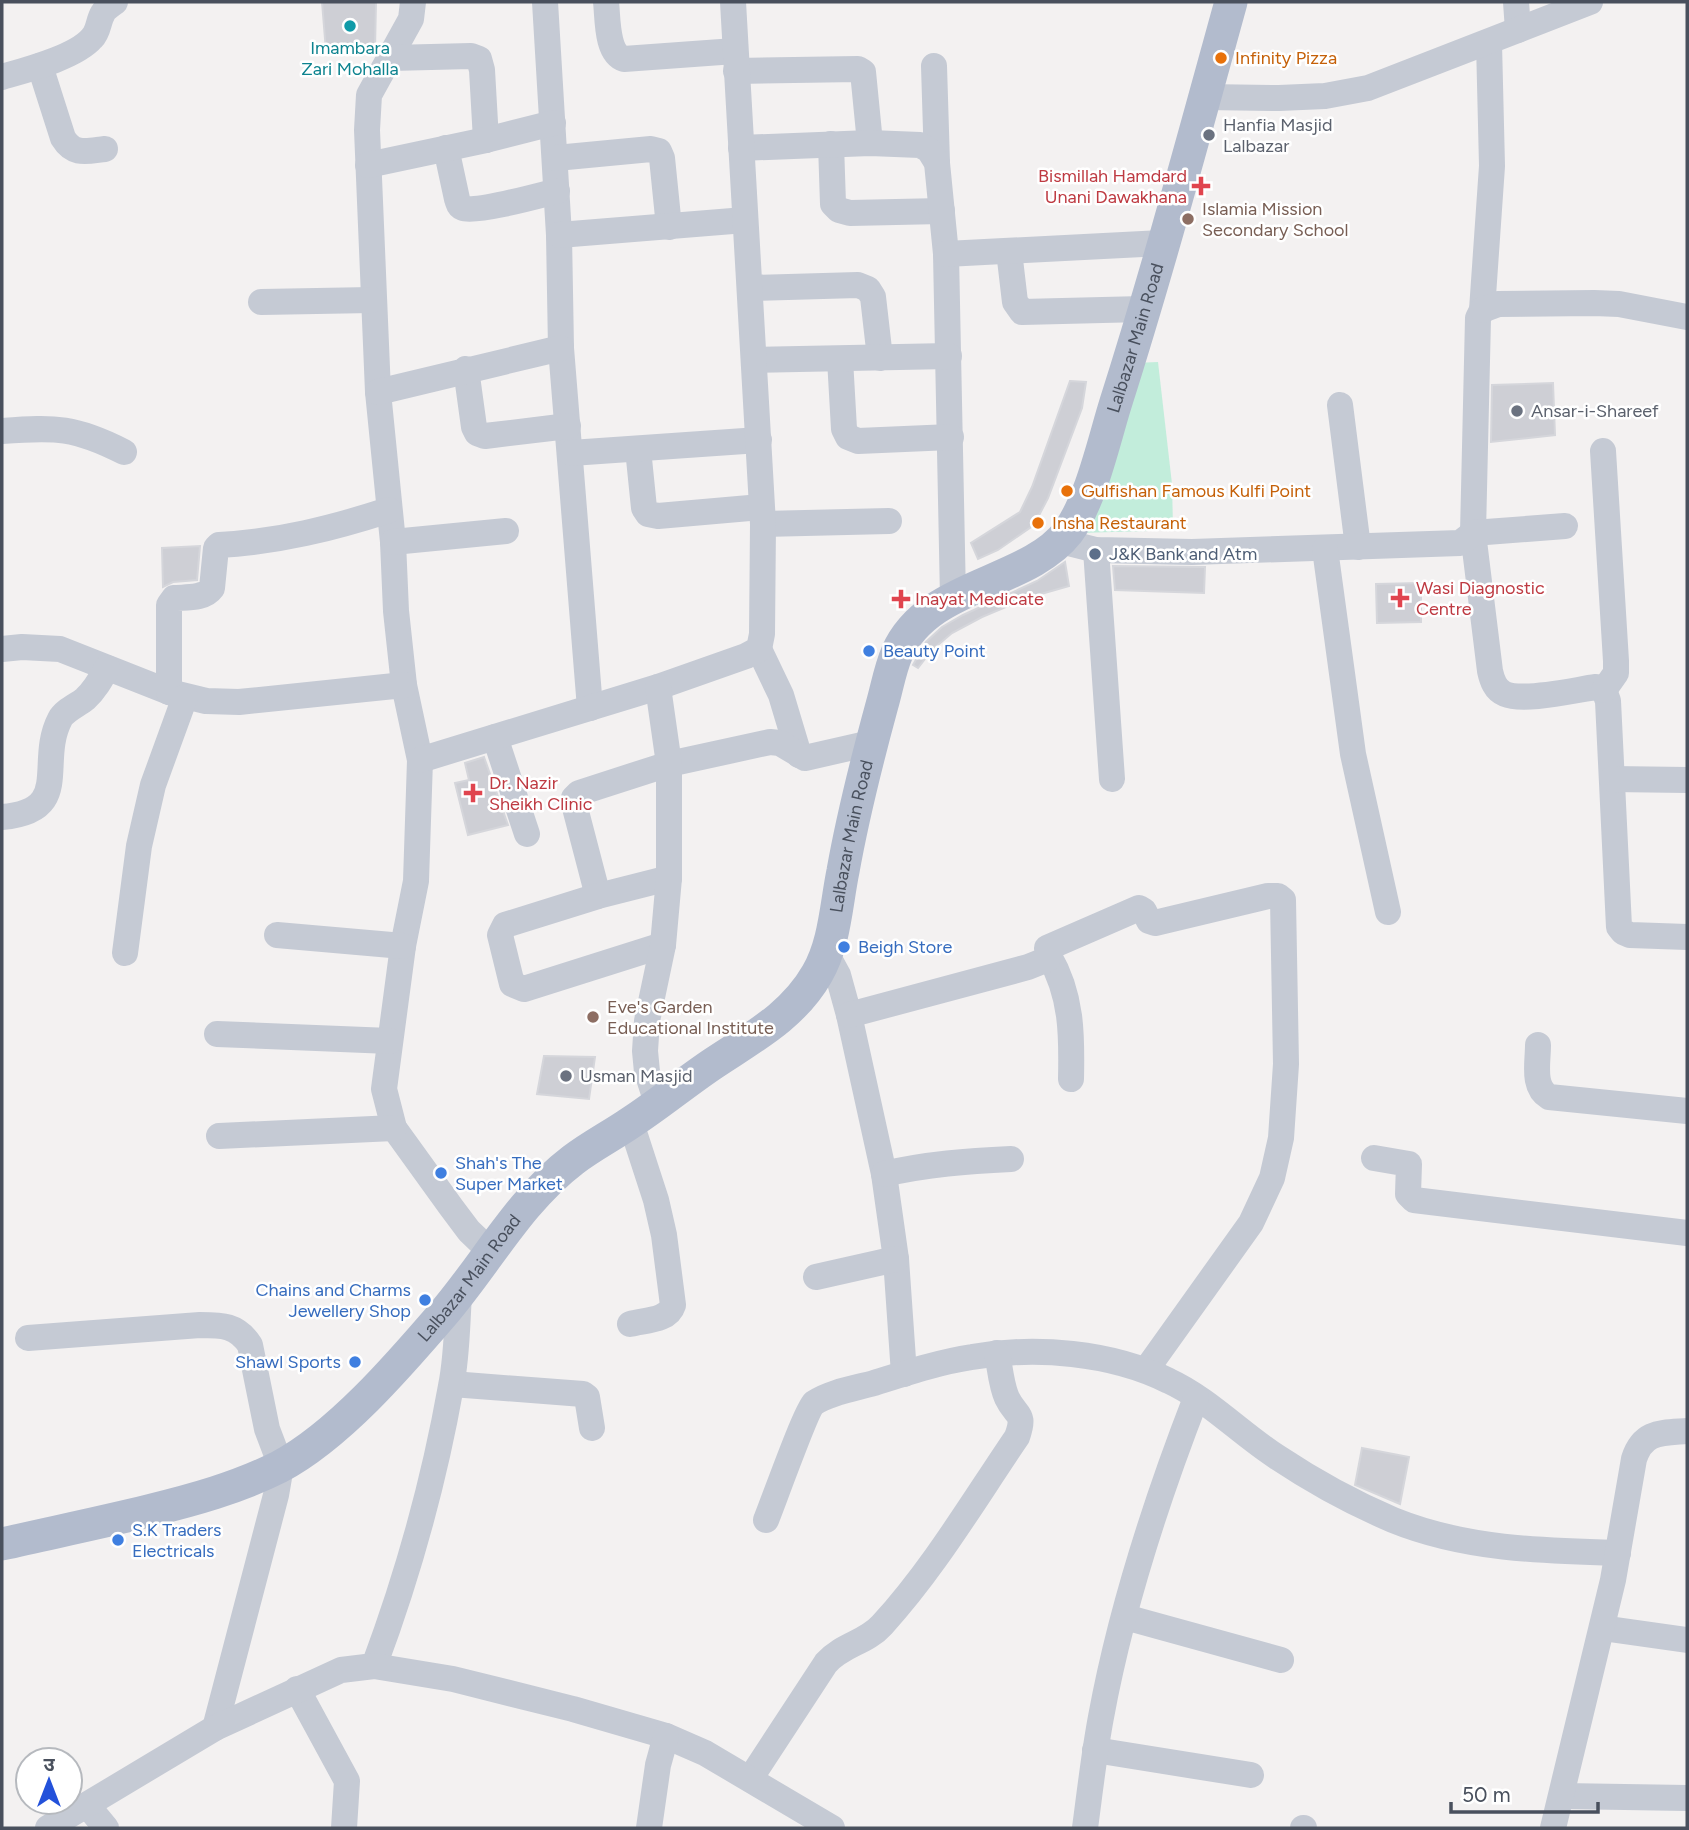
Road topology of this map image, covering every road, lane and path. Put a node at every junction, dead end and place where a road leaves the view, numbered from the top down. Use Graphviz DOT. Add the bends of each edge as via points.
graph roads {
  1 [pos="115,2"];
  2 [pos="413,2"];
  3 [pos="545,2"];
  4 [pos="606,2"];
  5 [pos="733,2"];
  6 [pos="1231,2"];
  7 [pos="1516,2"];
  8 [pos="1590,2"];
  9 [pos="1518,30"];
  10 [pos="1489,43"];
  11 [pos="391,58"];
  12 [pos="736,61"];
  13 [pos="40,66"];
  14 [pos="934,66"];
  15 [pos="2,77"];
  16 [pos="1205,97"];
  17 [pos="553,123"];
  18 [pos="486,140"];
  19 [pos="870,143"];
  20 [pos="831,144"];
  21 [pos="446,148"];
  22 [pos="741,148"];
  23 [pos="105,149"];
  24 [pos="556,158"];
  25 [pos="937,163"];
  26 [pos="368,164"];
  27 [pos="557,191"];
  28 [pos="942,211"];
  29 [pos="745,220"];
  30 [pos="668,227"];
  31 [pos="559,235"];
  32 [pos="1162,243"];
  33 [pos="1009,251"];
  34 [pos="946,254"];
  35 [pos="750,288"];
  36 [pos="372,300"];
  37 [pos="261,302"];
  38 [pos="1143,309"];
  39 [pos="1482,310"];
  40 [pos="1687,317"];
  41 [pos="561,348"];
  42 [pos="949,356"];
  43 [pos="880,358"];
  44 [pos="840,359"];
  45 [pos="755,360"];
  46 [pos="466,369"];
  47 [pos="378,391"];
  48 [pos="1340,405"];
  49 [pos="568,426"];
  50 [pos="2,431"];
  51 [pos="951,437"];
  52 [pos="759,440"];
  53 [pos="638,449"];
  54 [pos="1603,451"];
  55 [pos="124,452"];
  56 [pos="571,453"];
  57 [pos="389,510"];
  58 [pos="762,515"];
  59 [pos="889,521"];
  60 [pos="1565,526"];
  61 [pos="506,531"];
  62 [pos="1473,533"];
  63 [pos="1060,541"];
  64 [pos="393,542"];
  65 [pos="1358,547"];
  66 [pos="1325,549"];
  67 [pos="1096,550"];
  68 [pos="953,598"];
  69 [pos="2,649"];
  70 [pos="759,649"];
  71 [pos="107,668"];
  72 [pos="404,685"];
  73 [pos="659,688"];
  74 [pos="1604,690"];
  75 [pos="177,695"];
  76 [pos="590,708"];
  77 [pos="495,737"];
  78 [pos="872,743"];
  79 [pos="799,755"];
  80 [pos="420,760"];
  81 [pos="669,764"];
  82 [pos="1112,779"];
  83 [pos="1612,779"];
  84 [pos="1687,780"];
  85 [pos="2,817"];
  86 [pos="527,834"];
  87 [pos="669,878"];
  88 [pos="598,896"];
  89 [pos="1388,912"];
  90 [pos="277,935"];
  91 [pos="1687,937"];
  92 [pos="663,945"];
  93 [pos="403,946"];
  94 [pos="125,953"];
  95 [pos="827,955"];
  96 [pos="1049,956"];
  97 [pos="849,1015"];
  98 [pos="217,1034"];
  99 [pos="390,1041"];
  100 [pos="1538,1045"];
  101 [pos="1071,1079"];
  102 [pos="657,1103"];
  103 [pos="1687,1111"];
  104 [pos="631,1123"];
  105 [pos="394,1128"];
  106 [pos="219,1136"];
  107 [pos="1374,1158"];
  108 [pos="1011,1159"];
  109 [pos="884,1174"];
  110 [pos="1687,1233"];
  111 [pos="491,1252"];
  112 [pos="896,1259"];
  113 [pos="816,1277"];
  114 [pos="459,1295"];
  115 [pos="630,1324"];
  116 [pos="28,1338"];
  117 [pos="997,1353"];
  118 [pos="1146,1370"];
  119 [pos="904,1374"];
  120 [pos="452,1384"];
  121 [pos="1196,1398"];
  122 [pos="592,1428"];
  123 [pos="1687,1431"];
  124 [pos="282,1465"];
  125 [pos="766,1520"];
  126 [pos="2,1544"];
  127 [pos="1618,1553"];
  128 [pos="1125,1617"];
  129 [pos="1602,1628"];
  130 [pos="1687,1640"];
  131 [pos="1280,1660"];
  132 [pos="374,1666"];
  133 [pos="297,1689"];
  134 [pos="215,1728"];
  135 [pos="666,1736"];
  136 [pos="1095,1750"];
  137 [pos="1251,1775"];
  138 [pos="750,1779"];
  139 [pos="1562,1796"];
  140 [pos="1687,1798"];
  141 [pos="87,1805"];
  142 [pos="48,1828"];
  143 [pos="106,1828"];
  144 [pos="344,1828"];
  145 [pos="649,1828"];
  146 [pos="832,1828"];
  147 [pos="1085,1828"];
  148 [pos="1553,1828"];
  1 -- 13 [label="street" via="103,12 92,38"];
  2 -- 11 [label="street" via="411,19"];
  3 -- 17 [label="street"];
  4 -- 12 [label="street" via="618,57"];
  5 -- 12 [label="street"];
  6 -- 16 [label="main road, Lalbazar Main Road"];
  7 -- 9 [label="street"];
  8 -- 9 [label="street"];
  9 -- 10 [label="street"];
  10 -- 16 [label="street" via="1368,88 1279,99"];
  10 -- 39 [label="street" via="1492,166"];
  11 -- 18 [label="street" via="479,59"];
  11 -- 26 [label="street" via="369,95"];
  12 -- 19 [label="street" via="863,72"];
  12 -- 22 [label="street"];
  13 -- 15 [label="street"];
  13 -- 23 [label="street" via="69,147 78,152"];
  14 -- 25 [label="street"];
  16 -- 32 [label="main road, Lalbazar Main Road"];
  17 -- 18 [label="street"];
  17 -- 24 [label="street"];
  18 -- 21 [label="street"];
  19 -- 20 [label="street"];
  19 -- 25 [label="street" via="920,145"];
  20 -- 22 [label="street"];
  20 -- 28 [label="street" via="833,204 839,210"];
  21 -- 26 [label="street"];
  21 -- 27 [label="street" via="457,199 465,209"];
  22 -- 29 [label="street"];
  24 -- 27 [label="street"];
  24 -- 30 [label="street" via="659,152"];
  25 -- 28 [label="street"];
  26 -- 36 [label="street"];
  27 -- 31 [label="street"];
  28 -- 34 [label="street"];
  29 -- 30 [label="street"];
  29 -- 35 [label="street"];
  30 -- 31 [label="street"];
  31 -- 41 [label="street"];
  32 -- 33 [label="street"];
  32 -- 38 [label="main road, Lalbazar Main Road"];
  33 -- 34 [label="street"];
  33 -- 38 [label="street" via="1014,302 1022,312"];
  34 -- 42 [label="street"];
  35 -- 43 [label="street" via="858,285 868,289 873,297"];
  35 -- 45 [label="street"];
  36 -- 37 [label="street"];
  36 -- 47 [label="street"];
  38 -- 63 [label="main road, Lalbazar Main Road" via="1084,502"];
  39 -- 40 [label="street" via="1498,304 1594,303"];
  39 -- 62 [label="street" via="1478,318"];
  41 -- 46 [label="street"];
  41 -- 49 [label="street"];
  42 -- 43 [label="street"];
  42 -- 51 [label="street"];
  43 -- 44 [label="street"];
  44 -- 45 [label="street"];
  44 -- 51 [label="street" via="848,437 858,441"];
  45 -- 52 [label="street"];
  46 -- 47 [label="street"];
  46 -- 49 [label="street" via="477,433 485,436"];
  47 -- 57 [label="street"];
  48 -- 65 [label="street"];
  49 -- 56 [label="street"];
  50 -- 55 [label="street" via="69,430"];
  51 -- 68 [label="street"];
  52 -- 53 [label="street"];
  52 -- 58 [label="street"];
  53 -- 56 [label="street"];
  53 -- 58 [label="street" via="648,514"];
  54 -- 74 [label="street" via="1616,661 1612,681"];
  56 -- 76 [label="street"];
  57 -- 64 [label="street"];
  57 -- 75 [label="street" via="299,536 219,545 209,593 174,598 169,605"];
  58 -- 59 [label="street"];
  58 -- 70 [label="street"];
  60 -- 62 [label="street"];
  61 -- 64 [label="street"];
  62 -- 65 [label="street" via="1460,543"];
  62 -- 74 [label="street" via="1490,671 1497,688 1514,695"];
  63 -- 67 [label="street"];
  63 -- 68 [label="main road, Lalbazar Main Road" via="1045,553"];
  64 -- 72 [label="street"];
  65 -- 66 [label="street"];
  66 -- 67 [label="street"];
  66 -- 89 [label="street" via="1353,754"];
  67 -- 82 [label="street"];
  68 -- 78 [label="main road, Lalbazar Main Road" via="917,625 897,653"];
  69 -- 71 [label="street" via="60,649"];
  70 -- 73 [label="street"];
  70 -- 79 [label="street" via="781,695"];
  71 -- 75 [label="street"];
  71 -- 85 [label="street" via="88,697 62,715 45,798 36,810"];
  72 -- 75 [label="street" via="239,702"];
  72 -- 80 [label="street"];
  73 -- 76 [label="street"];
  73 -- 81 [label="street"];
  74 -- 83 [label="street"];
  75 -- 94 [label="street" via="142,834"];
  76 -- 77 [label="street"];
  77 -- 80 [label="street"];
  77 -- 86 [label="street"];
  78 -- 79 [label="street" via="814,757"];
  78 -- 95 [label="main road, Lalbazar Main Road" via="852,820"];
  79 -- 81 [label="street" via="770,742"];
  80 -- 93 [label="street" via="416,881"];
  81 -- 87 [label="street"];
  81 -- 88 [label="street" via="574,798"];
  83 -- 84 [label="street"];
  83 -- 91 [label="street" via="1619,927 1630,935"];
  87 -- 88 [label="street"];
  87 -- 92 [label="street"];
  88 -- 92 [label="street" via="505,925 500,935 512,984 524,989"];
  90 -- 93 [label="street"];
  92 -- 102 [label="street" via="645,1051"];
  93 -- 99 [label="street"];
  95 -- 97 [label="street"];
  95 -- 102 [label="main road, Lalbazar Main Road" via="801,999 774,1024"];
  96 -- 97 [label="street" via="1028,967"];
  96 -- 101 [label="street" via="1069,1008"];
  96 -- 118 [label="street" via="1047,948 1139,908 1155,923 1268,896 1283,900 1286,1064 1272,1178 1251,1223"];
  97 -- 109 [label="street"];
  98 -- 99 [label="street"];
  99 -- 105 [label="street" via="384,1089"];
  100 -- 103 [label="street" via="1537,1083 1549,1097"];
  102 -- 104 [label="main road, Lalbazar Main Road"];
  104 -- 111 [label="main road, Lalbazar Main Road" via="550,1180"];
  104 -- 115 [label="street" via="656,1200 673,1305 666,1316"];
  105 -- 106 [label="street"];
  105 -- 111 [label="street" via="451,1208"];
  107 -- 110 [label="street" via="1409,1164 1408,1194 1414,1200"];
  108 -- 109 [label="street" via="954,1161"];
  109 -- 112 [label="street"];
  111 -- 114 [label="main road, Lalbazar Main Road"];
  112 -- 113 [label="street"];
  112 -- 119 [label="street"];
  114 -- 120 [label="street"];
  114 -- 124 [label="main road, Lalbazar Main Road" via="384,1380 323,1436"];
  116 -- 124 [label="street" via="200,1325 226,1326 243,1334 250,1345 267,1429"];
  117 -- 118 [label="street" via="1090,1357"];
  117 -- 119 [label="street"];
  117 -- 138 [label="street" via="1007,1398 1021,1417 1017,1437 885,1622 835,1652 826,1663"];
  118 -- 121 [label="street"];
  119 -- 125 [label="street" via="813,1404"];
  120 -- 122 [label="street" via="583,1394"];
  120 -- 132 [label="street" via="408,1570"];
  121 -- 127 [label="street" via="1277,1457 1352,1502 1396,1521 1470,1542 1543,1551"];
  121 -- 128 [label="street" via="1153,1512"];
  123 -- 127 [label="street" via="1658,1433 1646,1438 1637,1450"];
  124 -- 126 [label="main road, Lalbazar Main Road" via="192,1500"];
  124 -- 134 [label="street"];
  127 -- 129 [label="street"];
  128 -- 131 [label="street"];
  128 -- 136 [label="street"];
  129 -- 130 [label="street"];
  129 -- 139 [label="street"];
  132 -- 133 [label="street" via="341,1670"];
  132 -- 135 [label="street" via="466,1682"];
  133 -- 134 [label="street"];
  133 -- 144 [label="street" via="347,1781"];
  134 -- 141 [label="street"];
  135 -- 138 [label="street"];
  135 -- 145 [label="street"];
  136 -- 137 [label="street"];
  136 -- 147 [label="street"];
  138 -- 146 [label="street"];
  139 -- 140 [label="street"];
  139 -- 148 [label="street"];
  141 -- 142 [label="street"];
  141 -- 143 [label="street"];
}
